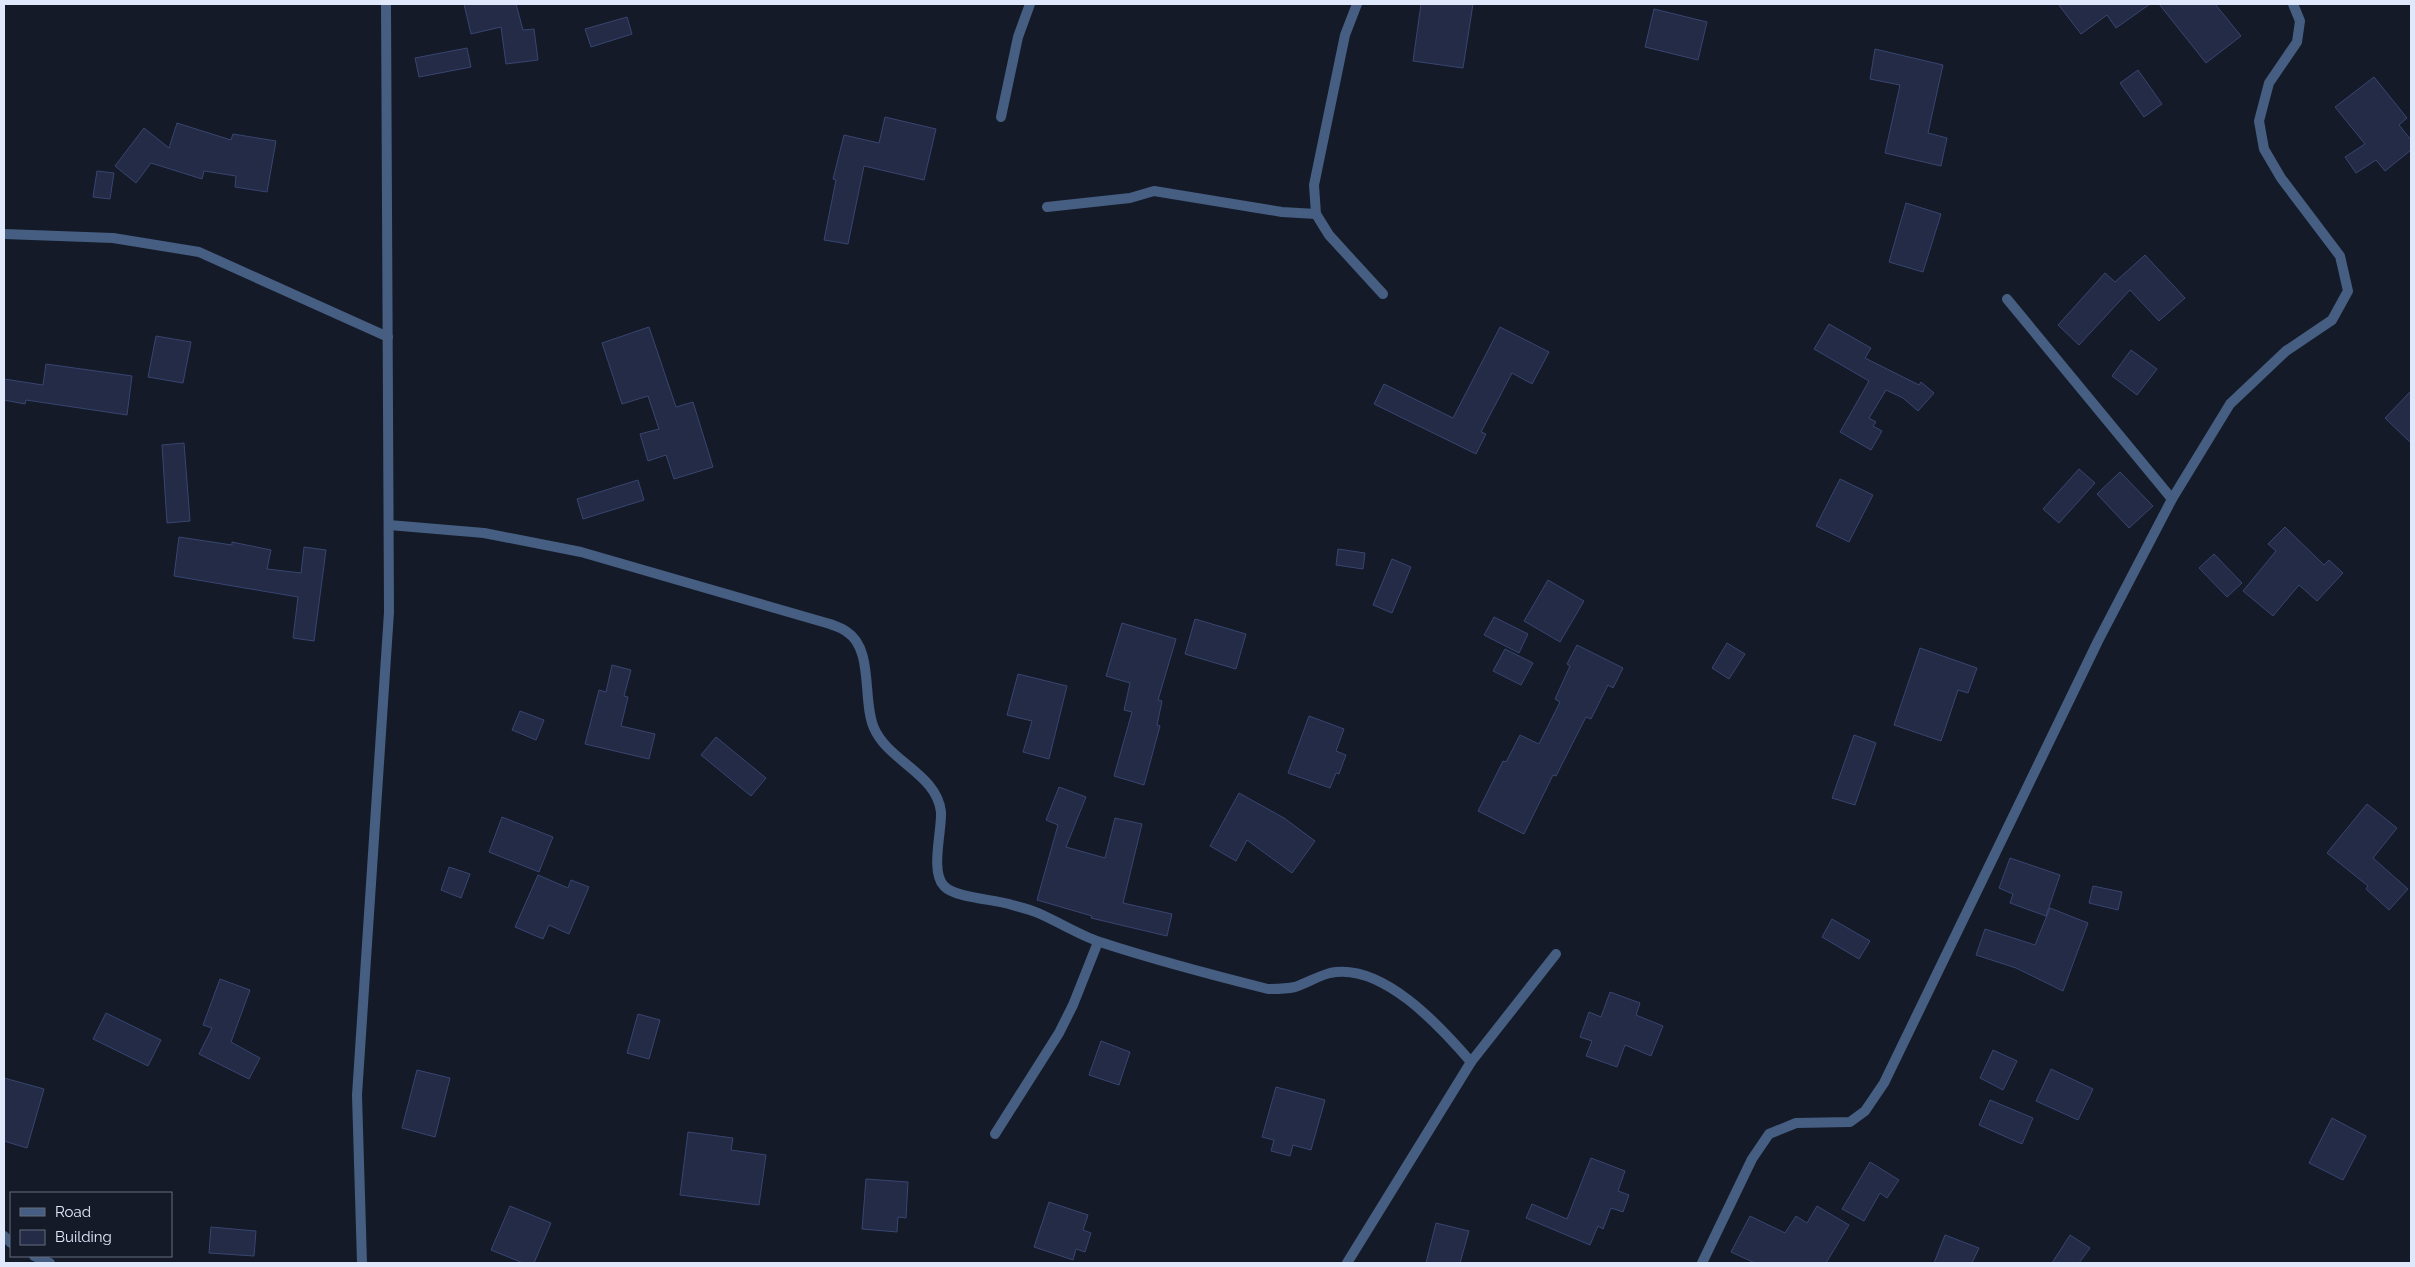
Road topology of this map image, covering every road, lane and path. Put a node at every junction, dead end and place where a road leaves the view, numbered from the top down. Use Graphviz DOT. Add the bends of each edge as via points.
graph roads {
  1 [pos="386,4"];
  2 [pos="1030,4"];
  3 [pos="1357,4"];
  4 [pos="2293,4"];
  5 [pos="1001,116"];
  6 [pos="1047,207"];
  7 [pos="1316,214"];
  8 [pos="4,234"];
  9 [pos="1383,294"];
  10 [pos="2007,299"];
  11 [pos="388,337"];
  12 [pos="2172,499"];
  13 [pos="389,525"];
  14 [pos="1098,942"];
  15 [pos="1556,954"];
  16 [pos="1471,1062"];
  17 [pos="995,1134"];
  18 [pos="36,1257"];
  19 [pos="50,1263"];
  20 [pos="362,1263"];
  21 [pos="1347,1263"];
  22 [pos="1702,1263"];
  1 -- 11 [label="street"];
  2 -- 5 [label="street" via="1018,37"];
  3 -- 7 [label="street" via="1345,34 1314,185"];
  4 -- 12 [label="street" via="2300,21 2297,42 2269,83 2259,121 2264,149 2281,178 2340,256 2348,291 2332,320 2286,351 2230,404"];
  6 -- 7 [label="street" via="1130,198 1154,191 1282,212"];
  7 -- 9 [label="street" via="1329,236"];
  8 -- 11 [label="street" via="113,238 199,252"];
  10 -- 12 [label="street"];
  11 -- 13 [label="street"];
  12 -- 22 [label="street" via="2098,641 1884,1083 1865,1111 1850,1122 1796,1123 1769,1134 1752,1159"];
  13 -- 14 [label="street" via="484,532 581,552 848,632 861,650 868,708 874,728 938,798 941,813 937,873 944,887 958,894 1036,912"];
  13 -- 20 [label="street" via="389,612 357,1095"];
  14 -- 16 [label="street" via="1268,989 1292,988 1331,973 1360,973 1390,987 1440,1026"];
  14 -- 17 [label="street" via="1059,1033"];
  15 -- 16 [label="street"];
  16 -- 21 [label="street"];
  18 -- 19 [label="street"];
}
